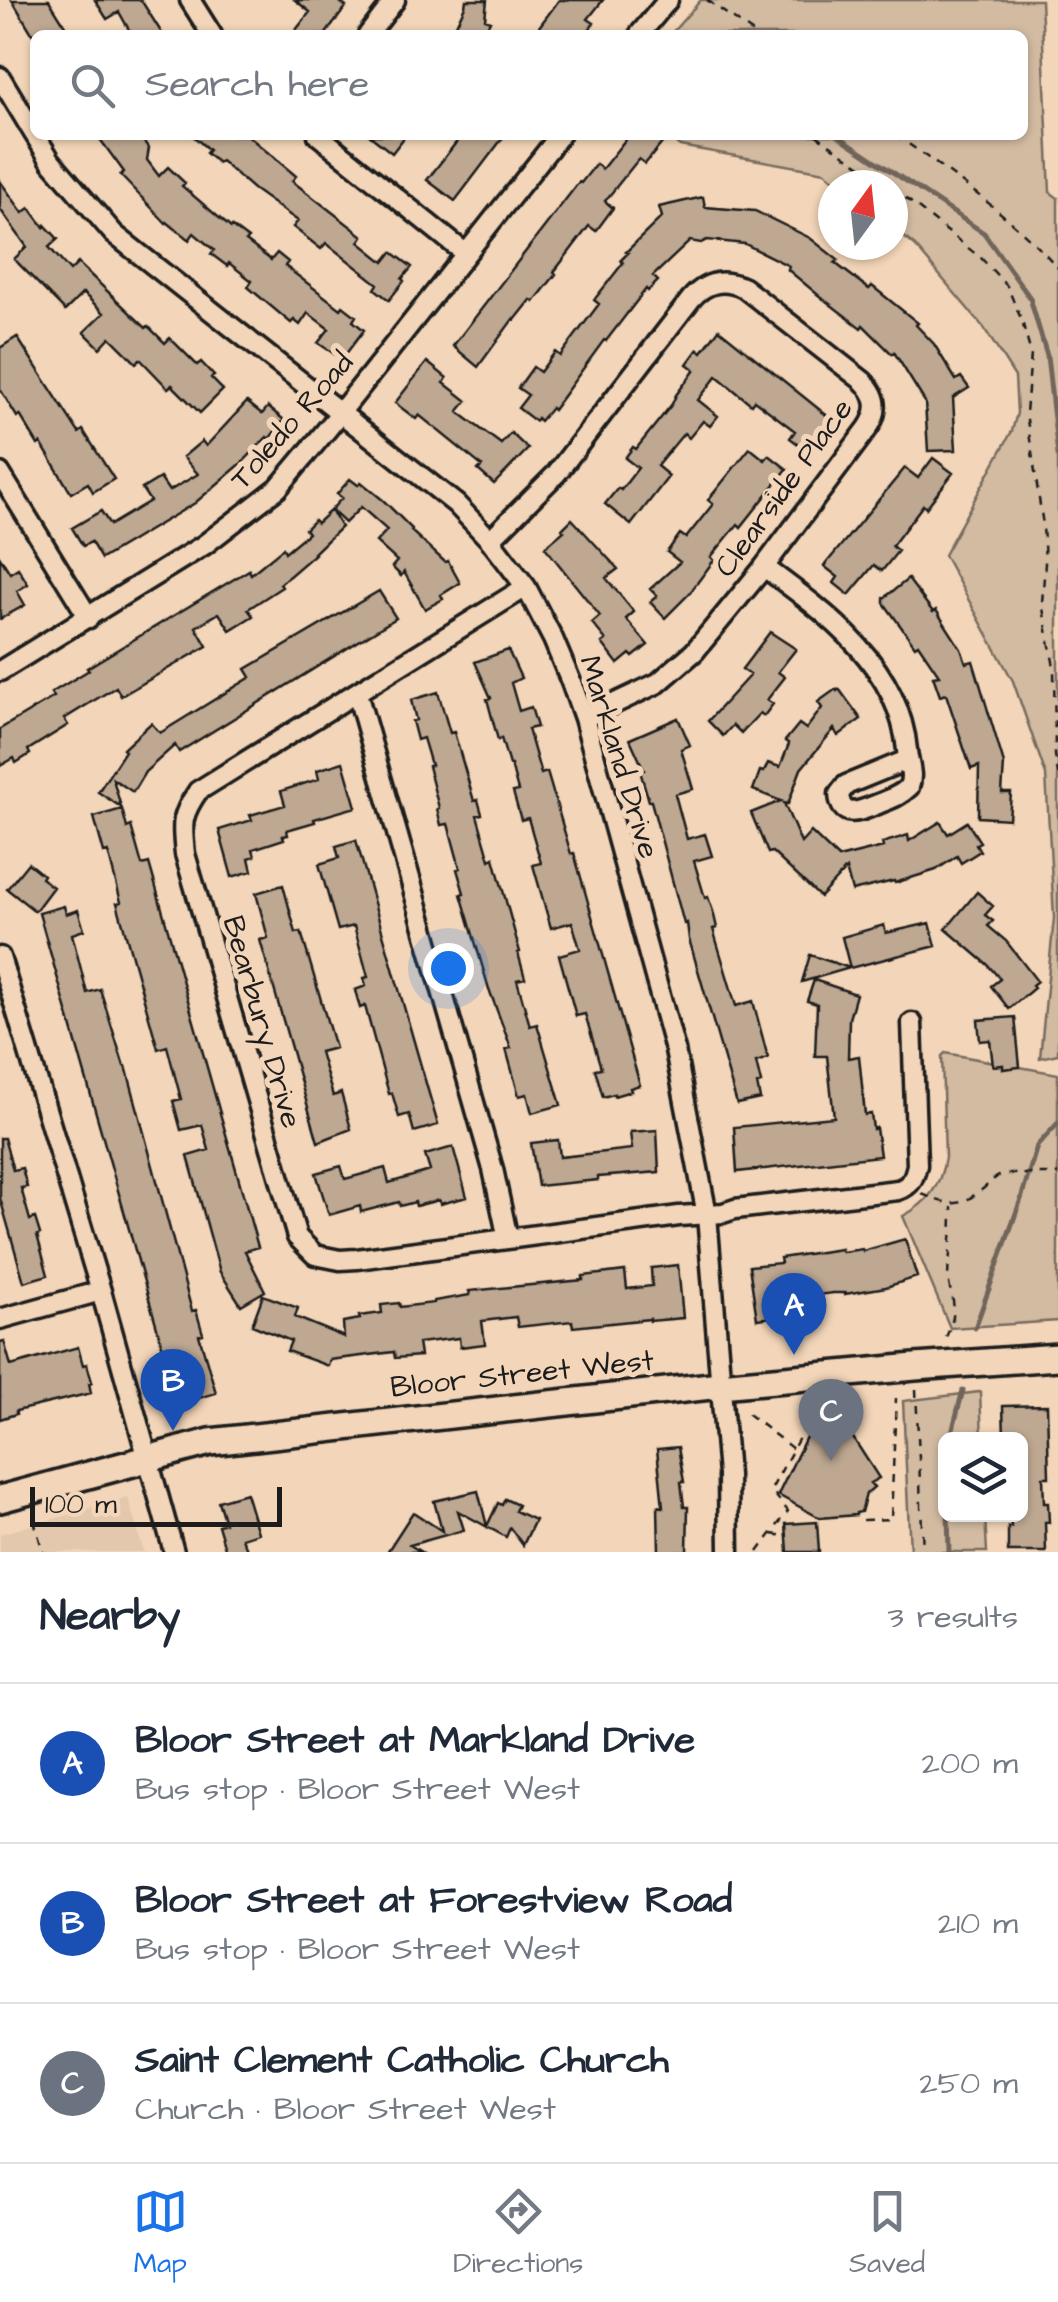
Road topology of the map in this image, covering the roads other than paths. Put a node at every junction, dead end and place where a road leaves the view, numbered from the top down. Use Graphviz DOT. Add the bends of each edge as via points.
graph roads {
  1 [pos="190,0"];
  2 [pos="395,0"];
  3 [pos="668,0"];
  4 [pos="209,30"];
  5 [pos="372,30"];
  6 [pos="644,30"];
  7 [pos="0,76"];
  8 [pos="30,127"];
  9 [pos="38,140"];
  10 [pos="324,140"];
  11 [pos="556,140"];
  12 [pos="466,253"];
  13 [pos="341,413"];
  14 [pos="0,474"];
  15 [pos="490,540"];
  16 [pos="764,567"];
  17 [pos="526,587"];
  18 [pos="89,618"];
  19 [pos="0,671"];
  20 [pos="357,694"];
  21 [pos="584,718"];
  22 [pos="908,760"];
  23 [pos="0,957"];
  24 [pos="912,1023"];
  25 [pos="707,1215"];
  26 [pos="508,1239"];
  27 [pos="101,1291"];
  28 [pos="0,1320"];
  29 [pos="1058,1357"];
  30 [pos="720,1385"];
  31 [pos="148,1458"];
  32 [pos="0,1499"];
  33 [pos="174,1552"];
  34 [pos="730,1552"];
  1 -- 4 [label="street"];
  2 -- 5 [label="street"];
  3 -- 6 [label="street"];
  7 -- 8 [label="street, Markland Drive"];
  9 -- 13 [label="street, Markland Drive" via="114,234"];
  10 -- 12 [label="street"];
  11 -- 12 [label="street, Toledo Road"];
  12 -- 13 [label="street, Toledo Road"];
  13 -- 15 [label="street, Markland Drive" via="456,504"];
  13 -- 18 [label="street, Toledo Road" via="278,488 246,515"];
  14 -- 18 [label="street"];
  15 -- 16 [label="street, Clearside Place" via="556,474 691,299 723,282 744,288 863,381 877,403 868,428"];
  15 -- 17 [label="street, Markland Drive"];
  16 -- 21 [label="street, Clearside Place" via="667,677"];
  16 -- 22 [label="street" via="875,665 897,708"];
  17 -- 20 [label="street, Bearbury Drive"];
  17 -- 21 [label="street, Markland Drive"];
  18 -- 19 [label="street, Toledo Road"];
  20 -- 26 [label="street"];
  20 -- 26 [label="street, Bearbury Drive" via="198,791 182,819 185,854 297,1237 316,1255 340,1260"];
  21 -- 25 [label="street, Markland Drive" via="675,1050"];
  23 -- 27 [label="street"];
  24 -- 25 [label="street, Bearbury Drive" via="917,1165 907,1187"];
  25 -- 26 [label="street, Bearbury Drive"];
  25 -- 30 [label="street, Markland Drive"];
  27 -- 28 [label="street"];
  27 -- 31 [label="street"];
  29 -- 30 [label="main road, Bloor Street West"];
  30 -- 31 [label="main road, Bloor Street West" via="286,1432"];
  30 -- 34 [label="street, Markland Drive"];
  31 -- 32 [label="main road, Bloor Street West"];
  31 -- 33 [label="street"];
}
